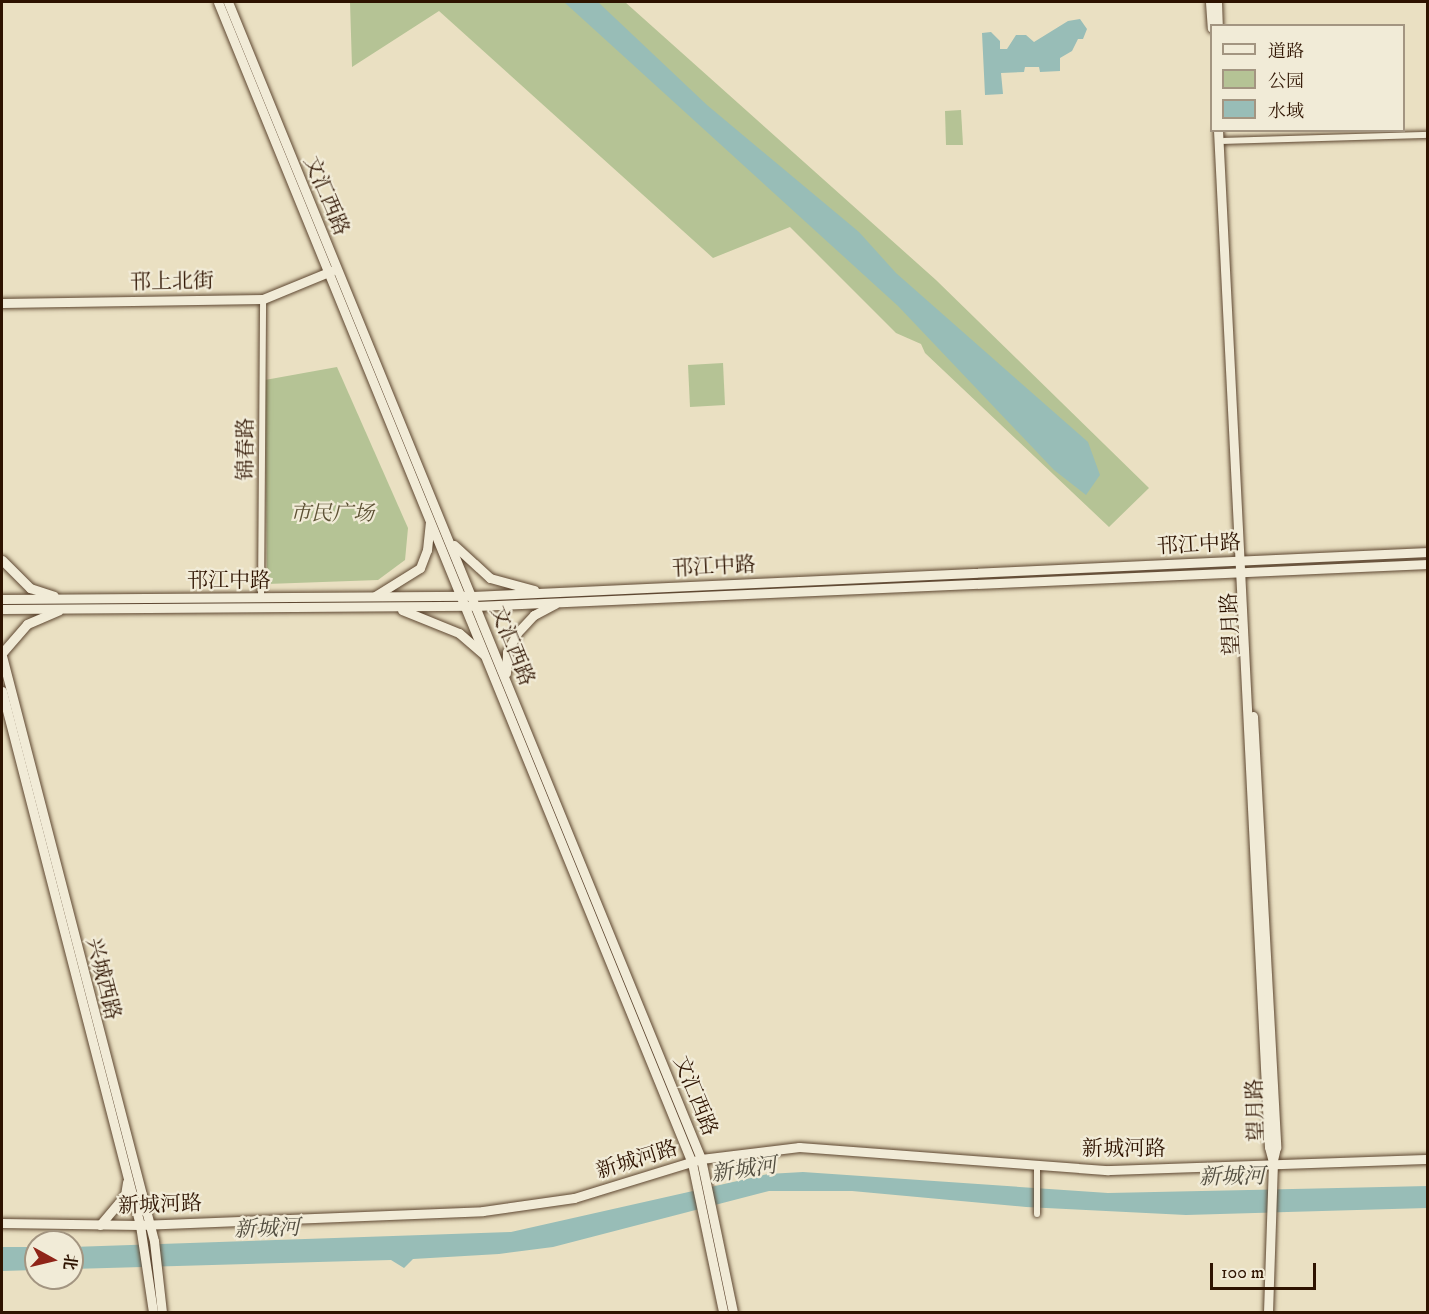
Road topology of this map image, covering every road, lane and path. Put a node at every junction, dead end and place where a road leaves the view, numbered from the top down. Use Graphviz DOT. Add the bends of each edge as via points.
graph roads {
  1 [pos="218,2"];
  2 [pos="228,2"];
  3 [pos="1210,2"];
  4 [pos="1217,2"];
  5 [pos="1212,24"];
  6 [pos="1218,24"];
  7 [pos="1218,132"];
  8 [pos="1224,132"];
  9 [pos="1428,135"];
  10 [pos="1224,141"];
  11 [pos="336,268"];
  12 [pos="326,273"];
  13 [pos="263,299"];
  14 [pos="2,303"];
  15 [pos="430,521"];
  16 [pos="448,539"];
  17 [pos="1428,552"];
  18 [pos="2,560"];
  19 [pos="1243,562"];
  20 [pos="1428,564"];
  21 [pos="1243,574"];
  22 [pos="554,593"];
  23 [pos="372,597"];
  24 [pos="2,599"];
  25 [pos="261,599"];
  26 [pos="469,601"];
  27 [pos="558,602"];
  28 [pos="62,604"];
  29 [pos="394,607"];
  30 [pos="2,609"];
  31 [pos="2,655"];
  32 [pos="487,658"];
  33 [pos="506,679"];
  34 [pos="2,691"];
  35 [pos="1428,1159"];
  36 [pos="696,1161"];
  37 [pos="1273,1162"];
  38 [pos="1037,1165"];
  39 [pos="127,1177"];
  40 [pos="707,1213"];
  41 [pos="1037,1214"];
  42 [pos="2,1222"];
  43 [pos="100,1225"];
  44 [pos="144,1225"];
  45 [pos="153,1312"];
  46 [pos="162,1312"];
  47 [pos="723,1312"];
  48 [pos="733,1312"];
  49 [pos="1268,1312"];
  1 -- 12 [label="main road, 文汇西路"];
  2 -- 11 [label="main road, 文汇西路"];
  3 -- 5 [label="main road"];
  4 -- 6 [label="main road"];
  7 -- 19 [label="main road, 望月路"];
  8 -- 10 [label="main road, 望月路"];
  9 -- 10 [label="street"];
  10 -- 19 [label="main road, 望月路"];
  11 -- 12 [label="main road, 邗上北街"];
  11 -- 16 [label="main road, 文汇西路"];
  12 -- 13 [label="main road, 邗上北街"];
  12 -- 15 [label="main road, 文汇西路"];
  13 -- 14 [label="main road, 邗上北街"];
  13 -- 25 [label="street, 锦春路"];
  15 -- 23 [label="main road" via="427,550 420,568"];
  15 -- 26 [label="main road, 文汇西路"];
  16 -- 22 [label="main road" via="490,578"];
  16 -- 26 [label="main road, 文汇西路"];
  17 -- 19 [label="main road, 邗江中路"];
  18 -- 28 [label="main road" via="30,588"];
  19 -- 21 [label="main road, 望月路"];
  19 -- 22 [label="main road, 邗江中路"];
  20 -- 21 [label="main road, 邗江中路"];
  21 -- 27 [label="main road, 邗江中路"];
  21 -- 37 [label="main road, 望月路" via="1276,1148"];
  22 -- 26 [label="main road, 邗江中路"];
  23 -- 25 [label="main road, 邗江中路"];
  23 -- 26 [label="main road, 邗江中路"];
  24 -- 28 [label="main road, 邗江中路"];
  25 -- 28 [label="main road, 邗江中路"];
  26 -- 27 [label="main road, 邗江中路"];
  26 -- 29 [label="main road, 邗江中路"];
  26 -- 32 [label="main road, 文汇西路"];
  26 -- 33 [label="main road, 文汇西路"];
  27 -- 33 [label="main road" via="534,615 517,633 507,652"];
  28 -- 29 [label="main road, 邗江中路"];
  28 -- 30 [label="main road, 邗江中路"];
  28 -- 31 [label="main road" via="27,624"];
  29 -- 32 [label="main road" via="459,633"];
  31 -- 44 [label="main road, 兴城西路"];
  32 -- 36 [label="main road, 文汇西路"];
  33 -- 36 [label="main road, 文汇西路"];
  34 -- 39 [label="main road, 兴城西路"];
  35 -- 37 [label="main road, 新城河路"];
  36 -- 38 [label="main road, 新城河路" via="799,1147"];
  36 -- 40 [label="main road, 文汇西路"];
  36 -- 44 [label="main road, 新城河路" via="574,1198 483,1211"];
  37 -- 38 [label="main road, 新城河路" via="1108,1170"];
  37 -- 49 [label="main road, 望月路"];
  38 -- 41 [label="street"];
  39 -- 43 [label="main road" via="125,1195"];
  39 -- 44 [label="main road, 兴城西路"];
  40 -- 47 [label="main road, 文汇西路"];
  40 -- 48 [label="main road, 文汇西路"];
  42 -- 43 [label="main road, 新城河路"];
  43 -- 44 [label="main road, 新城河路"];
  44 -- 45 [label="main road, 兴城西路"];
  44 -- 46 [label="main road, 兴城西路" via="154,1240"];
}
